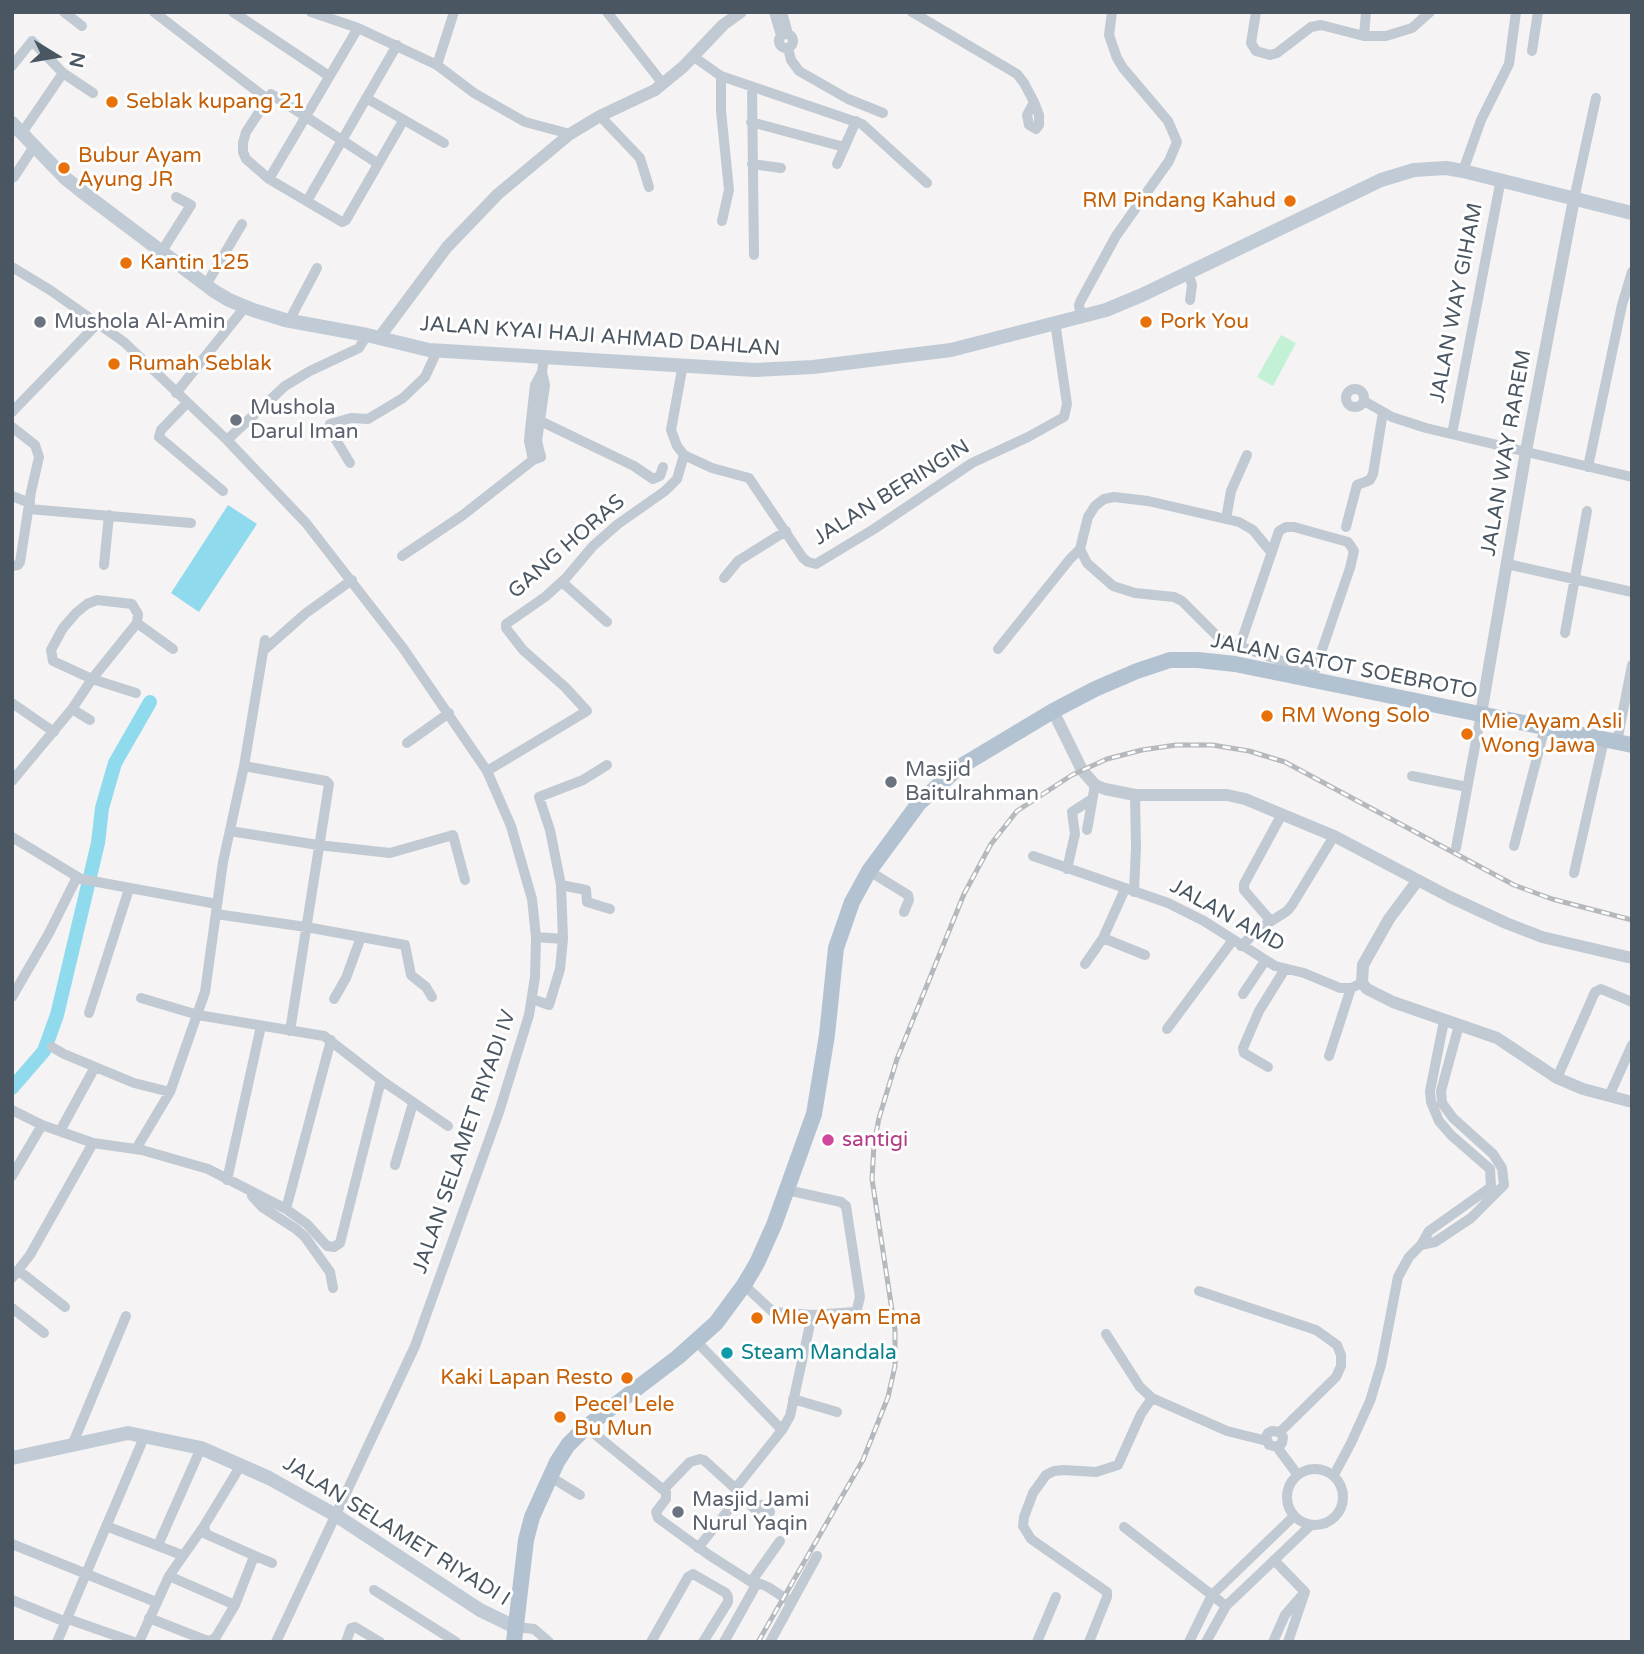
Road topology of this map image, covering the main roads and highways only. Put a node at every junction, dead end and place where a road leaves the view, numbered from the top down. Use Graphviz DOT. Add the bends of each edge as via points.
graph roads {
  1 [pos="17,128"];
  2 [pos="1632,213"];
  3 [pos="1618,742"];
  4 [pos="12,1458"];
  5 [pos="515,1635"];
  1 -- 2 [label="main road, JALAN KYAI HAJI AHMAD DAHLAN" via="75,185 206,285 245,307 418,349 755,370 951,350 1124,303 1398,173 1431,168 1463,171"];
  3 -- 5 [label="main road, JALAN GATOT SOEBROTO" via="1313,676 1170,660 1053,711 958,768 919,803 852,902 840,936 814,1114 774,1226 744,1285 716,1323 568,1444 532,1517"];
  4 -- 5 [label="main road, JALAN SELAMET RIYADI I" via="116,1434 145,1435 201,1448 337,1516"];
}
